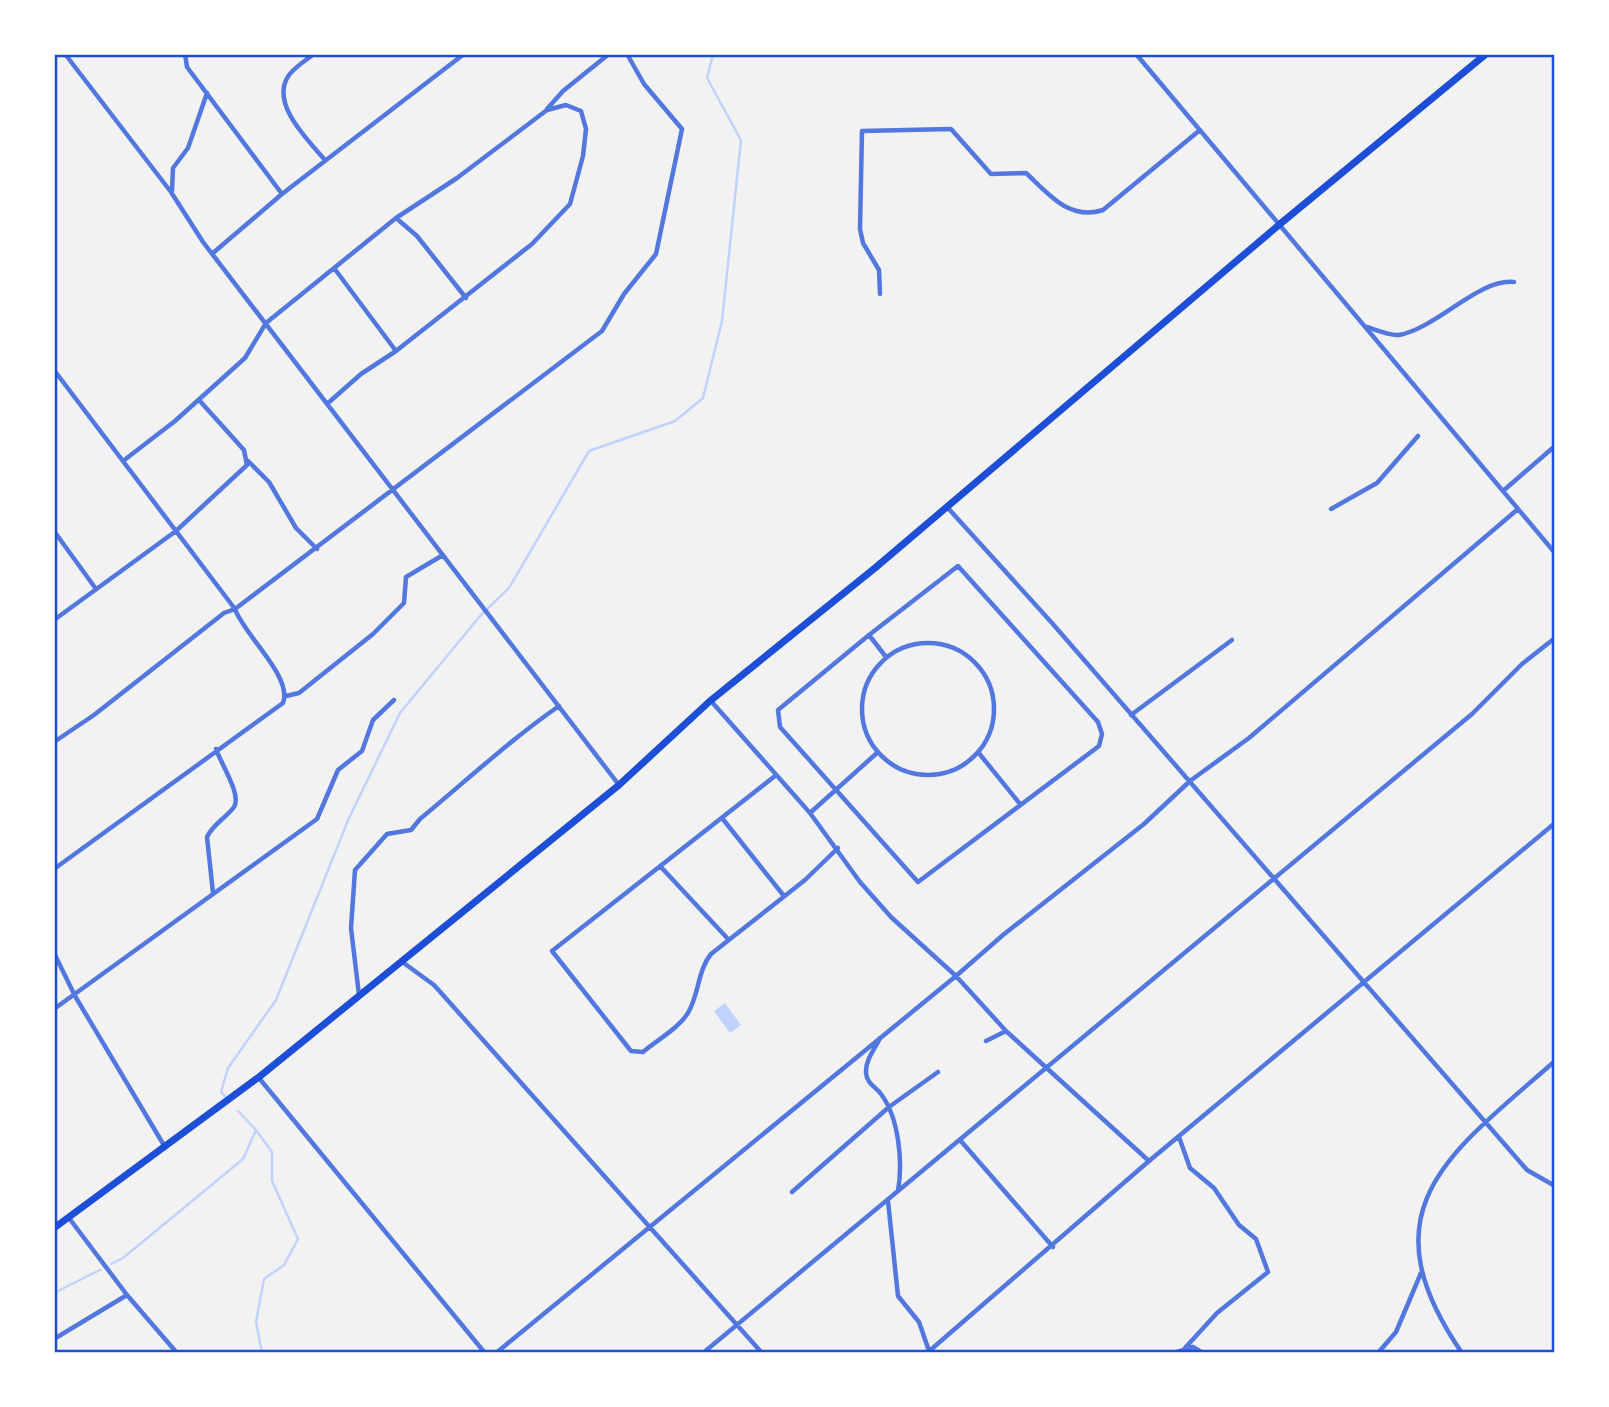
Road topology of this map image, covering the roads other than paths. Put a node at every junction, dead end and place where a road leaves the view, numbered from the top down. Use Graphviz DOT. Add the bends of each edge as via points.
graph roads {
  1 [pos="65,54"];
  2 [pos="186,54"];
  3 [pos="314,54"];
  4 [pos="464,54"];
  5 [pos="609,54"];
  6 [pos="627,54"];
  7 [pos="1136,54"];
  8 [pos="1486,54"];
  9 [pos="208,93"];
  10 [pos="547,110"];
  11 [pos="1200,130"];
  12 [pos="325,160"];
  13 [pos="172,192"];
  14 [pos="282,194"];
  15 [pos="396,218"];
  16 [pos="1280,224"];
  17 [pos="213,253"];
  18 [pos="334,268"];
  19 [pos="1514,282"];
  20 [pos="880,294"];
  21 [pos="466,298"];
  22 [pos="266,323"];
  23 [pos="1366,327"];
  24 [pos="396,351"];
  25 [pos="54,370"];
  26 [pos="199,400"];
  27 [pos="327,404"];
  28 [pos="1418,436"];
  29 [pos="1555,446"];
  30 [pos="123,461"];
  31 [pos="248,461"];
  32 [pos="393,491"];
  33 [pos="1503,491"];
  34 [pos="947,507"];
  35 [pos="1331,509"];
  36 [pos="1518,509"];
  37 [pos="54,531"];
  38 [pos="176,531"];
  39 [pos="317,549"];
  40 [pos="1555,553"];
  41 [pos="443,555"];
  42 [pos="96,589"];
  43 [pos="235,609"];
  44 [pos="54,620"];
  45 [pos="869,635"];
  46 [pos="1555,638"];
  47 [pos="1232,640"];
  48 [pos="886,657"];
  49 [pos="286,696"];
  50 [pos="394,700"];
  51 [pos="710,701"];
  52 [pos="559,706"];
  53 [pos="1131,715"];
  54 [pos="54,742"];
  55 [pos="216,749"];
  56 [pos="878,752"];
  57 [pos="978,752"];
  58 [pos="775,776"];
  59 [pos="1190,781"];
  60 [pos="620,785"];
  61 [pos="838,790"];
  62 [pos="1020,804"];
  63 [pos="810,813"];
  64 [pos="722,818"];
  65 [pos="1555,822"];
  66 [pos="838,848"];
  67 [pos="660,866"];
  68 [pos="54,869"];
  69 [pos="1274,880"];
  70 [pos="214,893"];
  71 [pos="784,896"];
  72 [pos="728,939"];
  73 [pos="54,953"];
  74 [pos="401,961"];
  75 [pos="956,976"];
  76 [pos="1362,982"];
  77 [pos="359,995"];
  78 [pos="75,996"];
  79 [pos="54,1009"];
  80 [pos="1006,1031"];
  81 [pos="881,1036"];
  82 [pos="986,1041"];
  83 [pos="1555,1061"];
  84 [pos="1049,1068"];
  85 [pos="938,1072"];
  86 [pos="259,1077"];
  87 [pos="889,1107"];
  88 [pos="1485,1122"];
  89 [pos="1179,1137"];
  90 [pos="960,1140"];
  91 [pos="166,1148"];
  92 [pos="1149,1161"];
  93 [pos="1555,1186"];
  94 [pos="792,1192"];
  95 [pos="898,1192"];
  96 [pos="888,1200"];
  97 [pos="69,1218"];
  98 [pos="54,1228"];
  99 [pos="648,1229"];
  100 [pos="1053,1247"];
  101 [pos="1422,1272"];
  102 [pos="127,1295"];
  103 [pos="736,1326"];
  104 [pos="54,1339"];
  105 [pos="1185,1348"];
  106 [pos="928,1352"];
  107 [pos="177,1353"];
  108 [pos="485,1353"];
  109 [pos="496,1353"];
  110 [pos="703,1353"];
  111 [pos="762,1353"];
  112 [pos="1174,1353"];
  113 [pos="1203,1353"];
  114 [pos="1378,1353"];
  115 [pos="1462,1353"];
  1 -- 13 [label="street"];
  2 -- 9 [label="street" via="187,67"];
  3 -- 12 [label="street" via="289,74 283,97 304,136"];
  4 -- 12 [label="street"];
  5 -- 10 [label="street"];
  6 -- 32 [label="street" via="644,84 682,130 656,254 602,331"];
  7 -- 11 [label="street"];
  8 -- 16 [label="highway"];
  9 -- 13 [label="street" via="188,148 173,168"];
  9 -- 14 [label="street"];
  10 -- 15 [label="street"];
  10 -- 21 [label="street" via="573,106 585,117 583,156 570,204 532,244"];
  11 -- 16 [label="street"];
  11 -- 20 [label="street" via="1103,210 1090,214 1064,209 1026,173 991,174 951,129 862,131 860,229 879,270"];
  12 -- 14 [label="street"];
  13 -- 17 [label="street"];
  14 -- 17 [label="street"];
  15 -- 18 [label="street"];
  15 -- 21 [label="street" via="417,236"];
  16 -- 23 [label="street"];
  16 -- 34 [label="highway"];
  17 -- 22 [label="street"];
  18 -- 22 [label="street"];
  18 -- 24 [label="street"];
  19 -- 23 [label="street" via="1494,283 1422,326 1397,335"];
  21 -- 24 [label="street"];
  22 -- 26 [label="street" via="245,358"];
  22 -- 27 [label="street"];
  23 -- 33 [label="street"];
  24 -- 27 [label="street" via="360,374"];
  25 -- 30 [label="street"];
  26 -- 30 [label="street"];
  26 -- 31 [label="street" via="244,450"];
  27 -- 32 [label="street"];
  28 -- 35 [label="street" via="1377,482"];
  29 -- 33 [label="street"];
  30 -- 38 [label="street"];
  31 -- 38 [label="street"];
  31 -- 39 [label="street" via="269,482 296,528"];
  32 -- 39 [label="street"];
  32 -- 41 [label="street"];
  33 -- 36 [label="street"];
  34 -- 51 [label="highway"];
  34 -- 53 [label="street"];
  36 -- 40 [label="street"];
  36 -- 59 [label="street" via="1250,738"];
  37 -- 42 [label="street"];
  38 -- 42 [label="street"];
  38 -- 43 [label="street"];
  39 -- 43 [label="street"];
  41 -- 49 [label="street" via="405,577 405,601 387,621 304,689"];
  41 -- 52 [label="street"];
  42 -- 44 [label="street"];
  43 -- 49 [label="street" via="281,680"];
  43 -- 54 [label="street"];
  45 -- 48 [label="street"];
  45 -- 61 [label="street" via="778,710 780,727"];
  45 -- 62 [label="street" via="958,566 1025,638 1098,722 1102,734 1099,746"];
  46 -- 69 [label="street"];
  47 -- 53 [label="street"];
  48 -- 56 [label="street" via="868,681 862,711 869,740"];
  48 -- 57 [label="street" via="901,648 936,643 969,657 990,685 994,702 991,728"];
  49 -- 55 [label="street" via="279,707"];
  50 -- 70 [label="street" via="373,720 362,751 338,770 317,819"];
  51 -- 58 [label="street"];
  51 -- 60 [label="highway"];
  52 -- 60 [label="street"];
  52 -- 77 [label="street" via="516,736 411,830 387,834 355,870 351,928"];
  53 -- 59 [label="street"];
  55 -- 68 [label="street"];
  55 -- 70 [label="street" via="237,798 207,837"];
  56 -- 57 [label="street" via="917,774 940,774 961,766"];
  56 -- 61 [label="street"];
  57 -- 62 [label="street"];
  58 -- 63 [label="street"];
  58 -- 64 [label="street"];
  59 -- 69 [label="street"];
  59 -- 75 [label="street" via="1153,817"];
  60 -- 74 [label="highway"];
  61 -- 62 [label="street" via="918,882"];
  61 -- 63 [label="street"];
  63 -- 66 [label="street"];
  64 -- 67 [label="street"];
  64 -- 71 [label="street"];
  65 -- 76 [label="street"];
  66 -- 71 [label="street"];
  66 -- 75 [label="street" via="891,918"];
  67 -- 72 [label="street"];
  67 -- 72 [label="street" via="552,951 631,1051 643,1052 687,1015 708,958"];
  69 -- 76 [label="street"];
  69 -- 84 [label="street"];
  70 -- 78 [label="street"];
  71 -- 72 [label="street"];
  73 -- 78 [label="street"];
  74 -- 77 [label="highway"];
  74 -- 99 [label="street" via="433,985"];
  75 -- 80 [label="street"];
  75 -- 81 [label="street"];
  76 -- 88 [label="street"];
  76 -- 89 [label="street"];
  77 -- 86 [label="highway"];
  78 -- 79 [label="street"];
  78 -- 91 [label="street"];
  80 -- 82 [label="street"];
  80 -- 84 [label="street"];
  81 -- 87 [label="street" via="866,1074"];
  81 -- 99 [label="street"];
  83 -- 88 [label="street"];
  84 -- 90 [label="street"];
  84 -- 92 [label="street"];
  85 -- 87 [label="street"];
  86 -- 91 [label="highway"];
  86 -- 108 [label="street"];
  87 -- 94 [label="street"];
  87 -- 95 [label="street" via="897,1137"];
  88 -- 93 [label="street" via="1527,1170"];
  88 -- 101 [label="street" via="1446,1164 1426,1195 1417,1247"];
  89 -- 92 [label="street"];
  89 -- 105 [label="street" via="1190,1168 1214,1188 1239,1225 1256,1239 1268,1272 1217,1313"];
  90 -- 95 [label="street"];
  90 -- 100 [label="street"];
  91 -- 97 [label="highway"];
  92 -- 100 [label="street"];
  95 -- 96 [label="street"];
  96 -- 103 [label="street"];
  96 -- 106 [label="street" via="898,1296 919,1322"];
  97 -- 98 [label="highway"];
  97 -- 102 [label="street"];
  99 -- 103 [label="street"];
  99 -- 109 [label="street"];
  100 -- 106 [label="street"];
  101 -- 114 [label="street" via="1396,1332"];
  101 -- 115 [label="street"];
  102 -- 104 [label="street"];
  102 -- 107 [label="street"];
  103 -- 110 [label="street"];
  103 -- 111 [label="street"];
  105 -- 112 [label="street"];
  105 -- 113 [label="street"];
}
